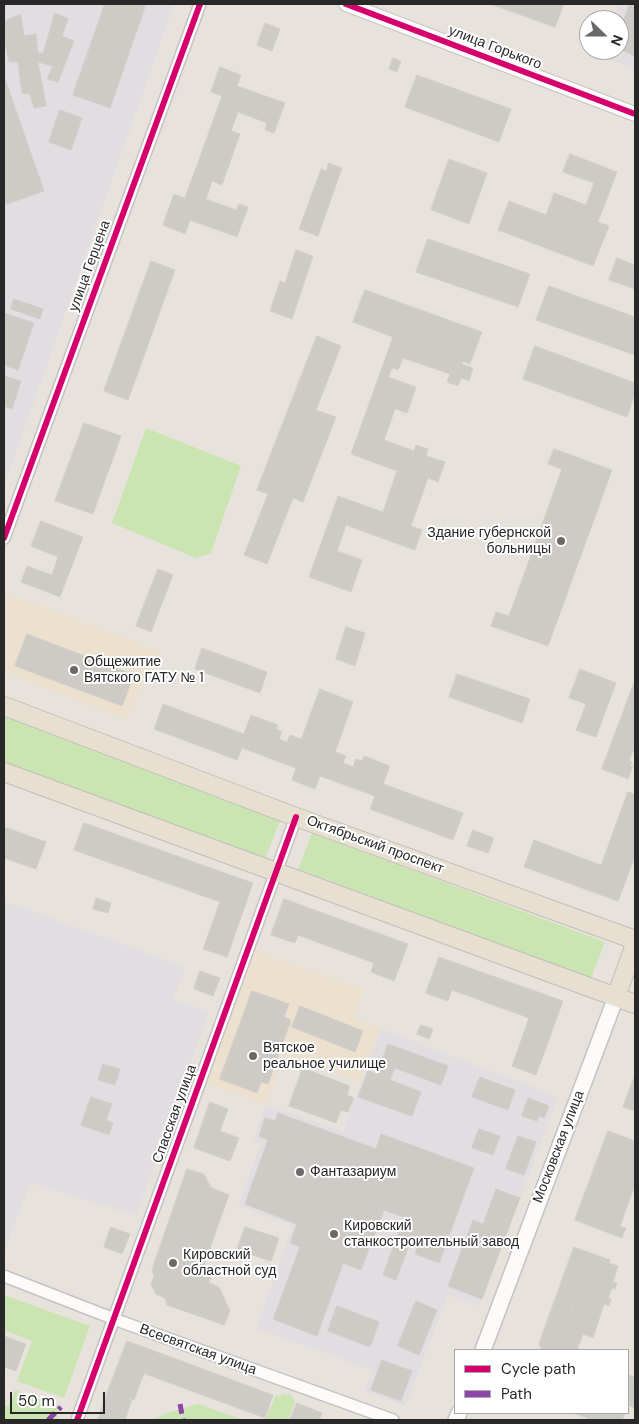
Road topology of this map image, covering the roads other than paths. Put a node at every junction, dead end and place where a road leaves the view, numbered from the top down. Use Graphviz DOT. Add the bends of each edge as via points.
graph roads {
  1 [pos="200,4"];
  2 [pos="346,4"];
  3 [pos="635,114"];
  4 [pos="4,538"];
  5 [pos="4,706"];
  6 [pos="4,772"];
  7 [pos="296,817"];
  8 [pos="276,872"];
  9 [pos="635,940"];
  10 [pos="635,944"];
  11 [pos="616,997"];
  12 [pos="635,1004"];
  13 [pos="4,1276"];
  14 [pos="114,1319"];
  15 [pos="483,1349"];
  16 [pos="77,1420"];
  17 [pos="393,1420"];
  1 -- 4 [label="street, улица Герцена"];
  2 -- 3 [label="street, улица Горького"];
  5 -- 7 [label="main road, Октябрьский проспект"];
  6 -- 8 [label="main road"];
  7 -- 8 [label="street, Спасская улица"];
  7 -- 9 [label="main road, Октябрьский проспект"];
  8 -- 11 [label="main road"];
  8 -- 14 [label="street, Спасская улица"];
  10 -- 11 [label="main road, Московская улица"];
  11 -- 12 [label="main road"];
  11 -- 15 [label="main road, Московская улица"];
  13 -- 14 [label="street, Всесвятская улица"];
  14 -- 16 [label="street, Спасская улица"];
  14 -- 17 [label="street, Всесвятская улица"];
}
